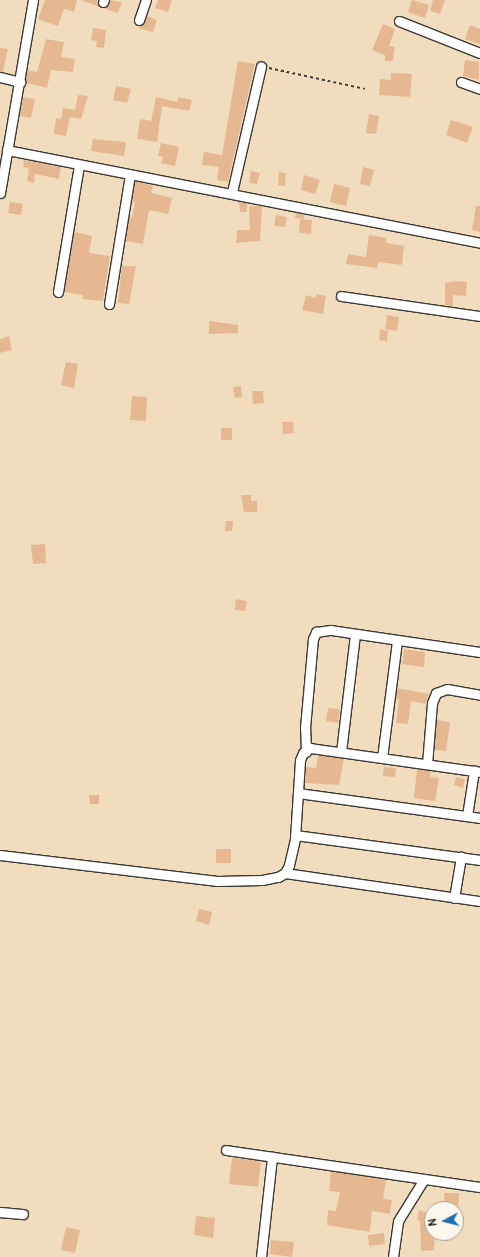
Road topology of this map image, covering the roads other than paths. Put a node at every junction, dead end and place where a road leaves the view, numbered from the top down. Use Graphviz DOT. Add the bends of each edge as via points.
graph roads {
  1 [pos="33,0"];
  2 [pos="146,0"];
  3 [pos="139,20"];
  4 [pos="399,21"];
  5 [pos="480,53"];
  6 [pos="261,66"];
  7 [pos="0,77"];
  8 [pos="20,82"];
  9 [pos="461,82"];
  10 [pos="480,89"];
  11 [pos="7,150"];
  12 [pos="79,165"];
  13 [pos="130,175"];
  14 [pos="232,192"];
  15 [pos="0,193"];
  16 [pos="480,243"];
  17 [pos="58,292"];
  18 [pos="341,296"];
  19 [pos="109,304"];
  20 [pos="480,316"];
  21 [pos="355,635"];
  22 [pos="397,641"];
  23 [pos="480,652"];
  24 [pos="480,695"];
  25 [pos="306,752"];
  26 [pos="341,752"];
  27 [pos="382,758"];
  28 [pos="427,764"];
  29 [pos="477,772"];
  30 [pos="298,793"];
  31 [pos="467,816"];
  32 [pos="480,818"];
  33 [pos="295,835"];
  34 [pos="0,855"];
  35 [pos="461,857"];
  36 [pos="480,860"];
  37 [pos="285,873"];
  38 [pos="454,898"];
  39 [pos="480,901"];
  40 [pos="226,1150"];
  41 [pos="272,1157"];
  42 [pos="424,1179"];
  43 [pos="480,1187"];
  44 [pos="0,1212"];
  45 [pos="23,1214"];
  46 [pos="261,1257"];
  47 [pos="393,1257"];
  1 -- 8 [label="street"];
  2 -- 3 [label="street"];
  4 -- 5 [label="street"];
  6 -- 14 [label="street"];
  7 -- 8 [label="street"];
  8 -- 11 [label="street"];
  9 -- 10 [label="street"];
  11 -- 12 [label="street"];
  11 -- 15 [label="street"];
  12 -- 13 [label="street"];
  12 -- 17 [label="street"];
  13 -- 14 [label="street"];
  13 -- 19 [label="street"];
  14 -- 16 [label="street"];
  18 -- 20 [label="street"];
  21 -- 22 [label="street"];
  21 -- 25 [label="street" via="326,630 316,632 313,639 305,728"];
  21 -- 26 [label="street"];
  22 -- 23 [label="street"];
  22 -- 27 [label="street"];
  24 -- 28 [label="street" via="447,689 436,693 432,703"];
  25 -- 26 [label="street" via="310,748 318,748"];
  25 -- 30 [label="street" via="300,760"];
  26 -- 27 [label="street"];
  27 -- 28 [label="street"];
  28 -- 29 [label="street"];
  29 -- 31 [label="street"];
  30 -- 31 [label="street"];
  30 -- 33 [label="street"];
  31 -- 32 [label="street"];
  33 -- 35 [label="street"];
  33 -- 37 [label="street" via="293,852"];
  34 -- 37 [label="street" via="218,881 262,880"];
  35 -- 36 [label="street"];
  35 -- 38 [label="street"];
  37 -- 38 [label="street"];
  38 -- 39 [label="street"];
  40 -- 41 [label="street"];
  41 -- 42 [label="street"];
  41 -- 46 [label="street"];
  42 -- 43 [label="street"];
  42 -- 47 [label="street" via="398,1221"];
  44 -- 45 [label="street"];
}
